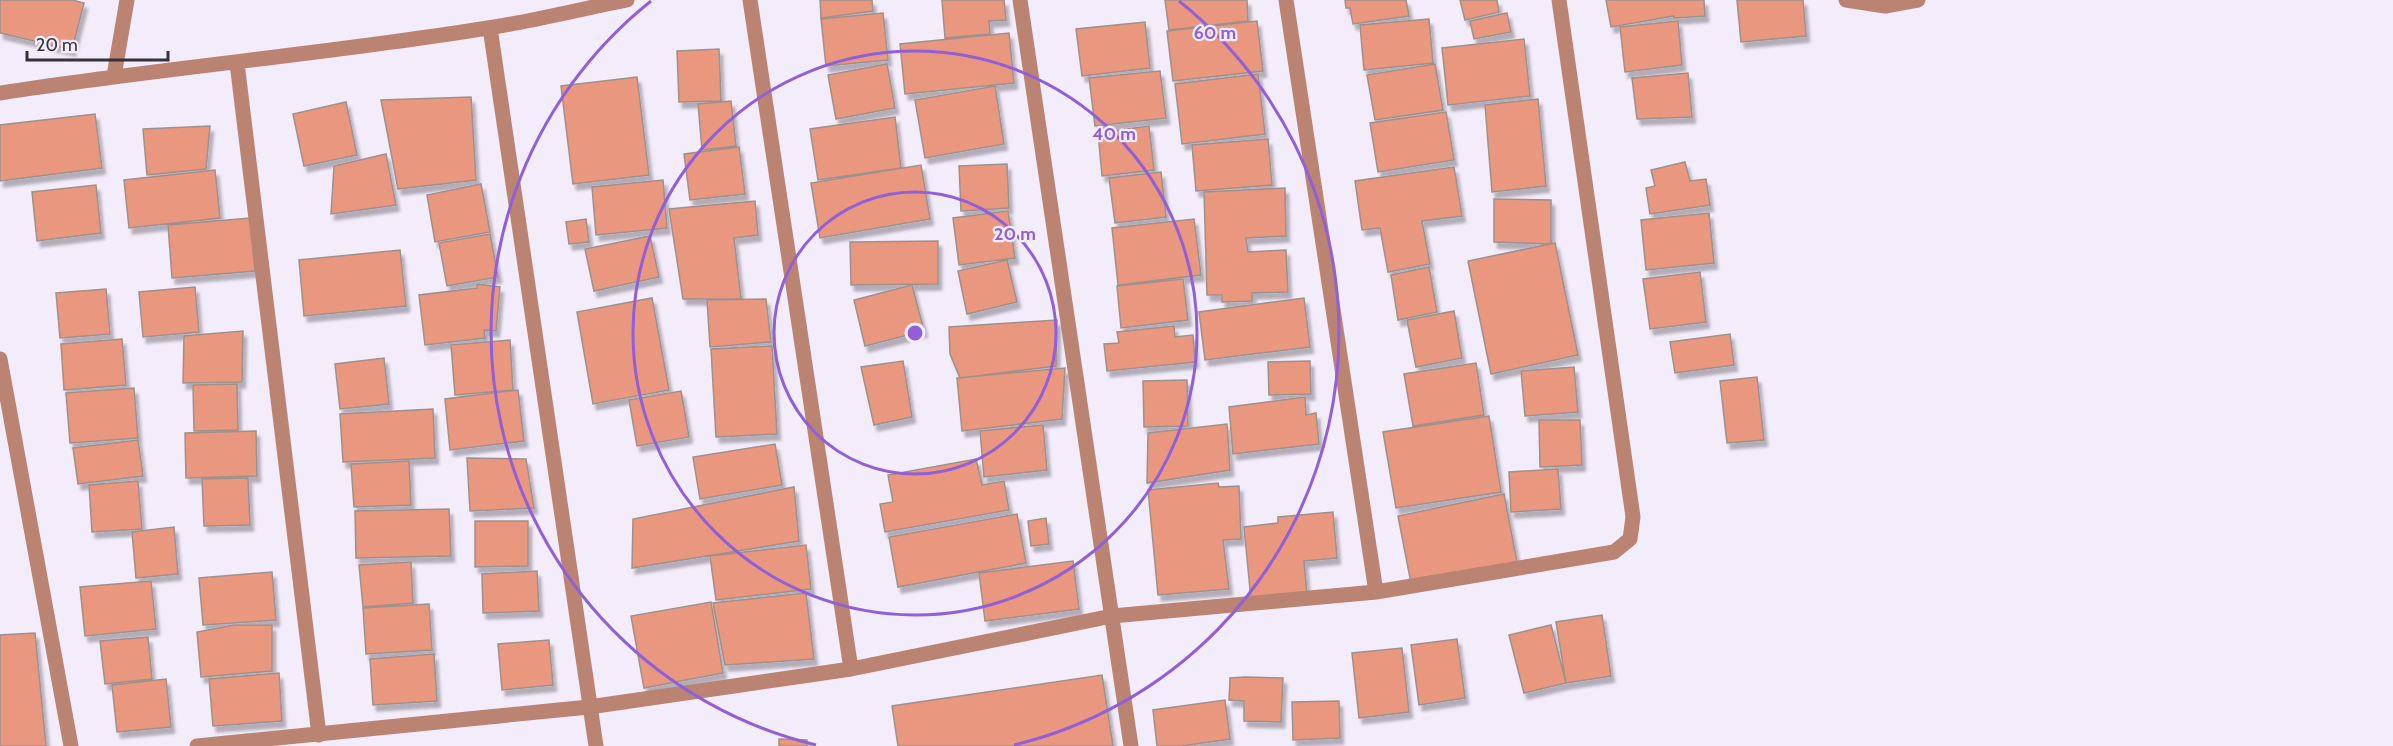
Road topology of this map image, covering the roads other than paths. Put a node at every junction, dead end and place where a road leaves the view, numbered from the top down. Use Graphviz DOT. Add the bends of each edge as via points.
graph roads {
  1 [pos="127,0"];
  2 [pos="627,0"];
  3 [pos="750,0"];
  4 [pos="1020,0"];
  5 [pos="1286,0"];
  6 [pos="1559,0"];
  7 [pos="1846,0"];
  8 [pos="1918,0"];
  9 [pos="490,28"];
  10 [pos="237,63"];
  11 [pos="114,75"];
  12 [pos="0,93"];
  13 [pos="0,359"];
  14 [pos="1376,592"];
  15 [pos="1112,616"];
  16 [pos="851,669"];
  17 [pos="589,707"];
  18 [pos="319,735"];
  19 [pos="71,746"];
  20 [pos="197,746"];
  21 [pos="596,746"];
  22 [pos="1131,746"];
  1 -- 11 [label="street"];
  2 -- 9 [label="street"];
  3 -- 16 [label="street"];
  4 -- 15 [label="street"];
  5 -- 14 [label="street"];
  6 -- 14 [label="street" via="1633,517 1630,539 1614,552"];
  7 -- 8 [label="street" via="1885,6"];
  9 -- 10 [label="street"];
  9 -- 17 [label="street"];
  10 -- 11 [label="street"];
  10 -- 18 [label="street"];
  11 -- 12 [label="street"];
  13 -- 19 [label="street"];
  14 -- 15 [label="street"];
  15 -- 16 [label="street"];
  15 -- 22 [label="street"];
  16 -- 17 [label="street"];
  17 -- 18 [label="street"];
  17 -- 21 [label="street"];
  18 -- 20 [label="street"];
}
